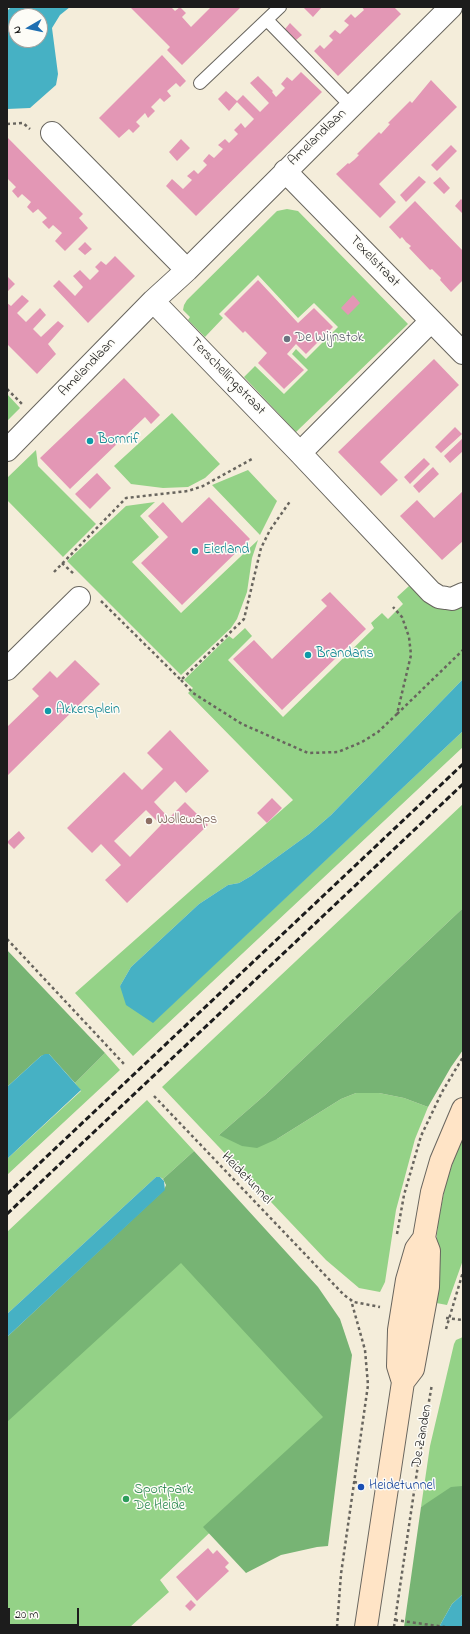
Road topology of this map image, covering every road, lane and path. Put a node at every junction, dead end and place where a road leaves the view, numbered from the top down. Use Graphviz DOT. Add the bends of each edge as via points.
graph roads {
  1 [pos="280,7"];
  2 [pos="450,7"];
  3 [pos="267,20"];
  4 [pos="200,83"];
  5 [pos="351,106"];
  6 [pos="52,133"];
  7 [pos="285,171"];
  8 [pos="186,270"];
  9 [pos="153,300"];
  10 [pos="431,321"];
  11 [pos="463,353"];
  12 [pos="7,450"];
  13 [pos="300,453"];
  14 [pos="252,459"];
  15 [pos="291,500"];
  16 [pos="62,563"];
  17 [pos="54,572"];
  18 [pos="85,591"];
  19 [pos="454,596"];
  20 [pos="393,607"];
  21 [pos="463,650"];
  22 [pos="7,669"];
  23 [pos="181,680"];
  24 [pos="397,714"];
  25 [pos="7,940"];
  26 [pos="124,1064"];
  27 [pos="154,1096"];
  28 [pos="463,1109"];
  29 [pos="463,1272"];
  30 [pos="350,1300"];
  31 [pos="385,1308"];
  32 [pos="444,1317"];
  33 [pos="449,1318"];
  34 [pos="463,1320"];
  35 [pos="445,1332"];
  36 [pos="433,1381"];
  37 [pos="354,1482"];
  38 [pos="360,1483"];
  39 [pos="395,1620"];
  40 [pos="336,1627"];
  41 [pos="366,1627"];
  42 [pos="394,1627"];
  43 [pos="445,1627"];
  1 -- 3 [label="lane"];
  2 -- 5 [label="street, Amelandlaan"];
  3 -- 4 [label="lane"];
  3 -- 5 [label="lane"];
  5 -- 7 [label="street, Amelandlaan"];
  6 -- 8 [label="street"];
  7 -- 8 [label="street, Amelandlaan"];
  7 -- 10 [label="street, Texelstraat"];
  8 -- 9 [label="street, Amelandlaan"];
  9 -- 12 [label="street, Amelandlaan"];
  9 -- 13 [label="street, Terschellingstraat"];
  10 -- 11 [label="street, Texelstraat"];
  10 -- 13 [label="street"];
  13 -- 19 [label="street, Terschellingstraat" via="431,592 439,597"];
  14 -- 16 [label="path" via="203,486 188,491 126,498"];
  15 -- 23 [label="path" via="261,548 244,619"];
  16 -- 17 [label="path"];
  16 -- 18 [label="path"];
  18 -- 22 [label="street"];
  18 -- 23 [label="path"];
  20 -- 24 [label="path" via="402,617 409,637 410,655"];
  21 -- 24 [label="path"];
  23 -- 24 [label="path" via="193,693 242,724 308,753 338,752 362,742 378,732"];
  25 -- 26 [label="path"];
  27 -- 30 [label="path, Heidetunnel"];
  28 -- 41 [label="main road, De Zanden" via="439,1167 424,1238 416,1249 407,1280 399,1330 398,1366 403,1382"];
  29 -- 33 [label="path"];
  30 -- 31 [label="path, Heidetunnel"];
  30 -- 37 [label="path" via="365,1350 368,1385"];
  32 -- 33 [label="path"];
  33 -- 34 [label="path"];
  33 -- 35 [label="path"];
  36 -- 39 [label="path, De Zanden"];
  37 -- 38 [label="path"];
  37 -- 40 [label="path"];
  39 -- 42 [label="path, De Zanden"];
  39 -- 43 [label="path"];
}
